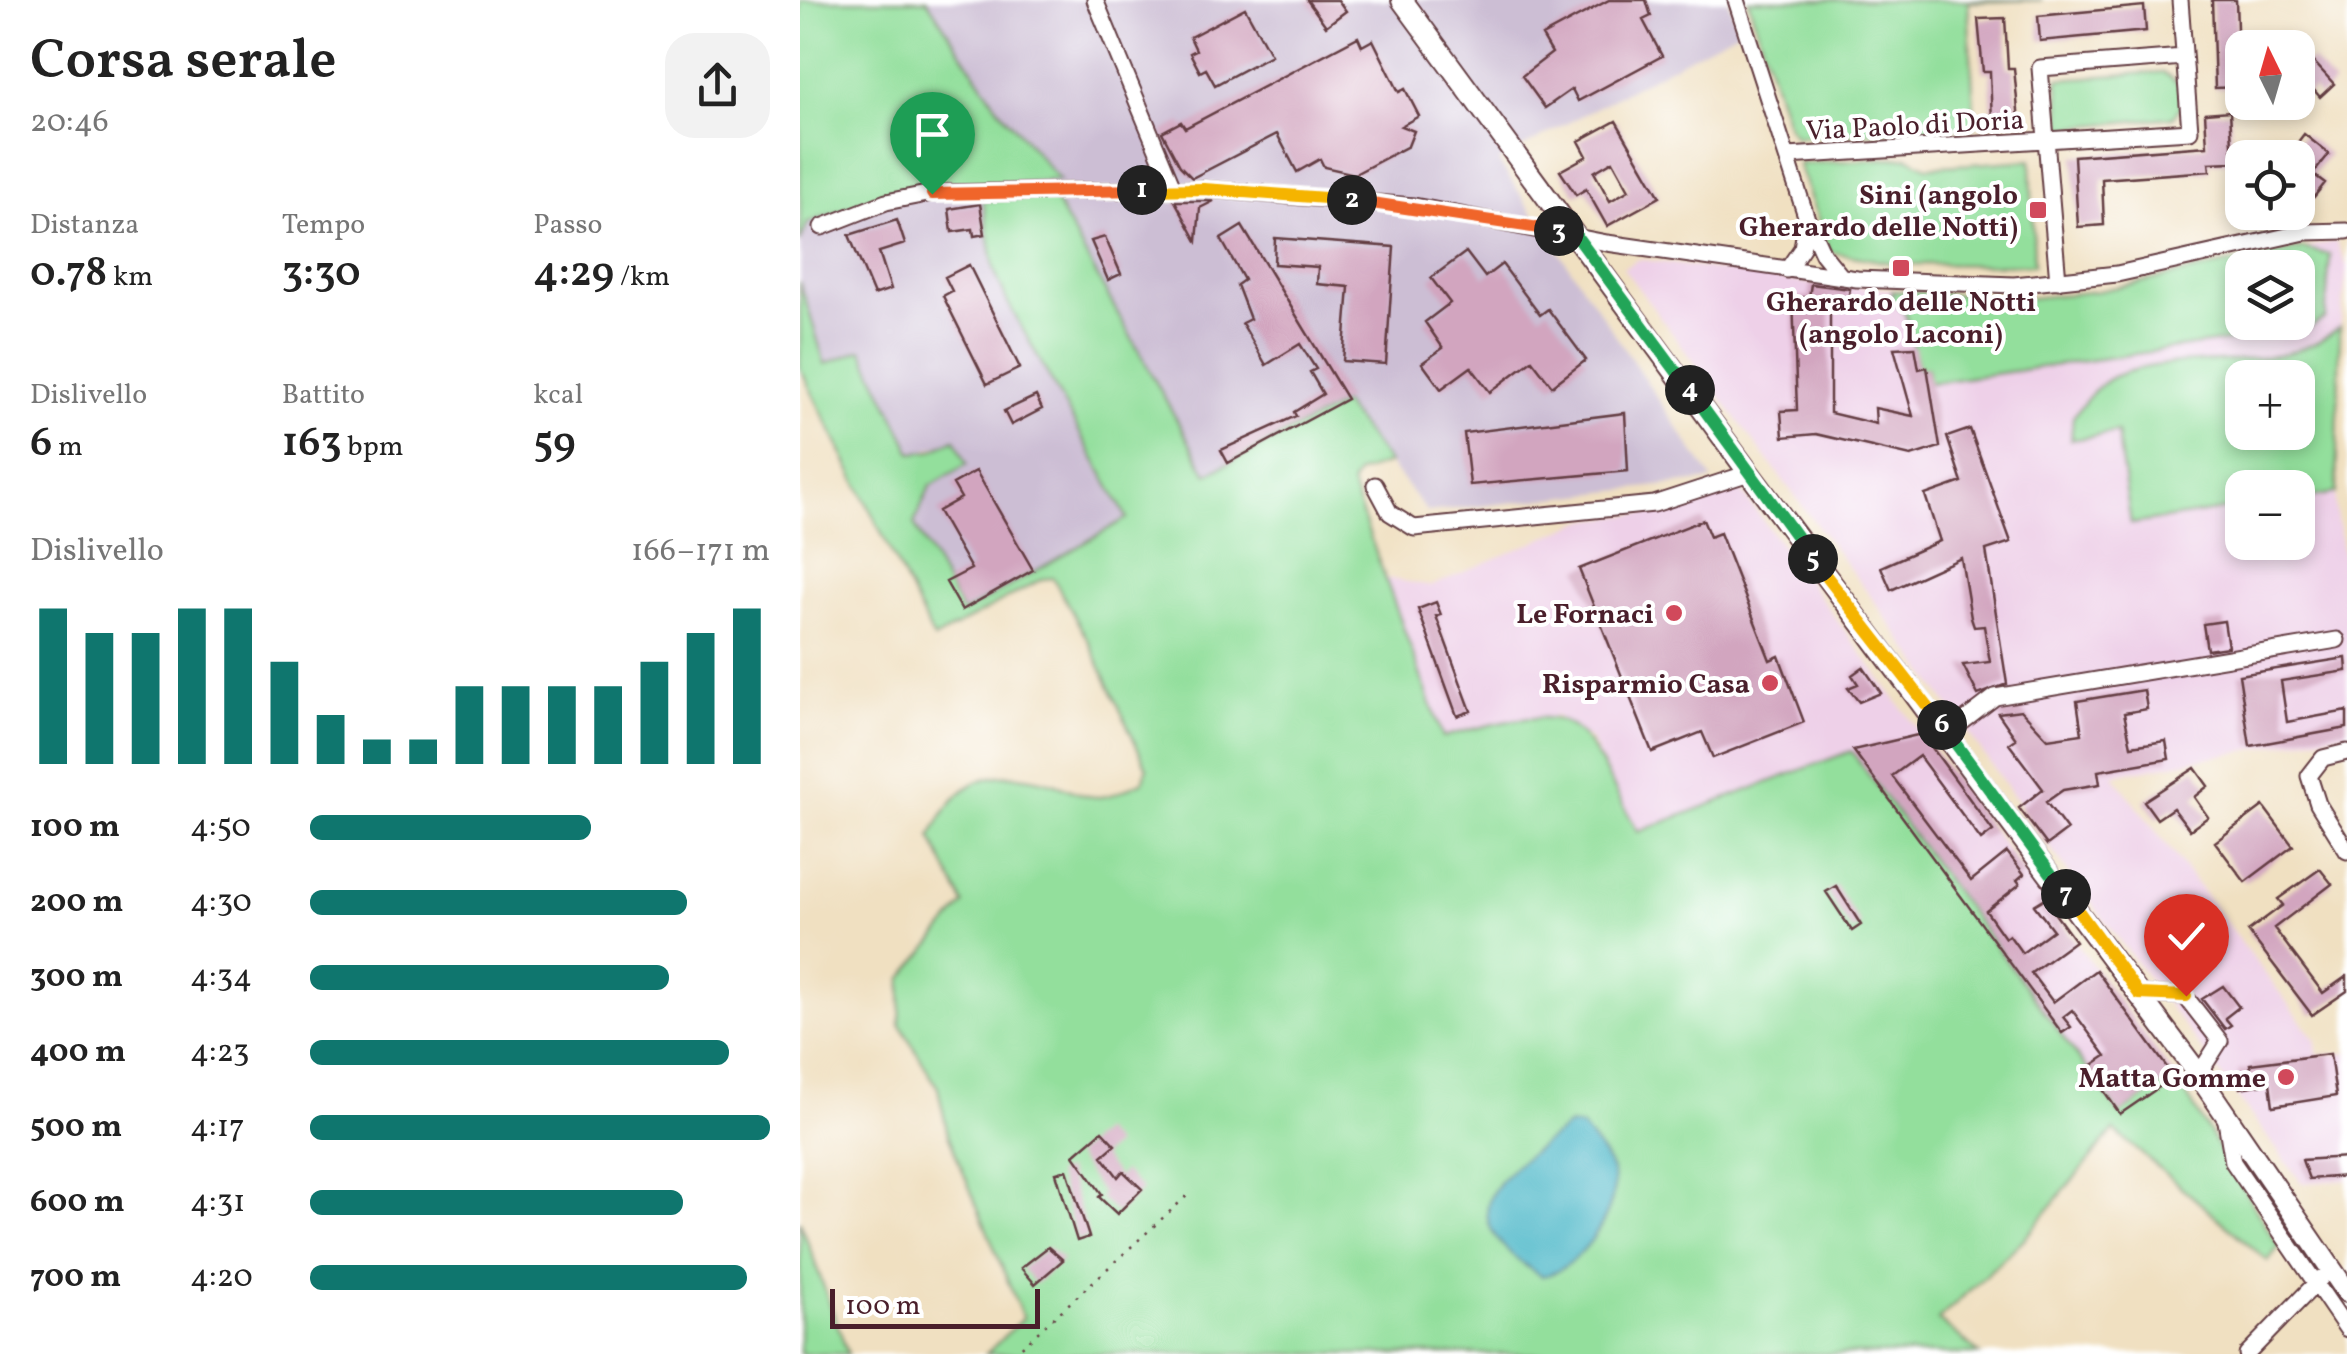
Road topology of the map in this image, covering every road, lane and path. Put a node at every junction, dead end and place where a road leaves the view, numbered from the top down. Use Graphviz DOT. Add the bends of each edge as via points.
graph roads {
  1 [pos="1095,0"];
  2 [pos="1402,0"];
  3 [pos="1736,0"];
  4 [pos="2180,0"];
  5 [pos="2184,58"];
  6 [pos="2046,142"];
  7 [pos="1788,156"];
  8 [pos="1174,190"];
  9 [pos="1807,219"];
  10 [pos="2347,223"];
  11 [pos="822,227"];
  12 [pos="2305,232"];
  13 [pos="2347,232"];
  14 [pos="1575,234"];
  15 [pos="1787,270"];
  16 [pos="1840,276"];
  17 [pos="2058,281"];
  18 [pos="1749,473"];
  19 [pos="1375,485"];
  20 [pos="2337,640"];
  21 [pos="1948,733"];
  22 [pos="2347,752"];
  23 [pos="2347,851"];
  24 [pos="2139,994"];
  25 [pos="2199,1074"];
  26 [pos="2224,1112"];
  27 [pos="1189,1194"];
  28 [pos="2331,1269"];
  29 [pos="2314,1283"];
  30 [pos="2347,1292"];
  31 [pos="2347,1329"];
  32 [pos="1014,1354"];
  33 [pos="2247,1354"];
  1 -- 8 [label="street"];
  2 -- 14 [label="main road"];
  3 -- 7 [label="street"];
  4 -- 5 [label="street"];
  5 -- 6 [label="street" via="2040,68"];
  5 -- 6 [label="street, Via Paolo di Doria" via="2190,132"];
  6 -- 7 [label="street, Via Paolo di Doria"];
  6 -- 17 [label="street"];
  7 -- 9 [label="street"];
  8 -- 11 [label="street" via="932,194 886,202"];
  8 -- 14 [label="street" via="1414,206"];
  9 -- 15 [label="street" via="1802,248"];
  9 -- 16 [label="street"];
  10 -- 12 [label="street"];
  12 -- 13 [label="street"];
  12 -- 17 [label="street"];
  14 -- 15 [label="street"];
  14 -- 18 [label="main road"];
  15 -- 16 [label="street"];
  16 -- 17 [label="street" via="1936,284"];
  18 -- 19 [label="street" via="1654,504 1414,528 1390,512"];
  18 -- 21 [label="main road"];
  20 -- 21 [label="street" via="1995,697"];
  21 -- 24 [label="main road"];
  22 -- 23 [label="street" via="2323,758 2309,776"];
  24 -- 25 [label="main road"];
  24 -- 25 [label="street" via="2186,996 2220,1041"];
  25 -- 26 [label="main road"];
  26 -- 28 [label="main road"];
  26 -- 29 [label="street" via="2233,1162"];
  27 -- 32 [label="path"];
  28 -- 29 [label="street"];
  28 -- 30 [label="main road"];
  29 -- 31 [label="street"];
  29 -- 33 [label="street"];
}
